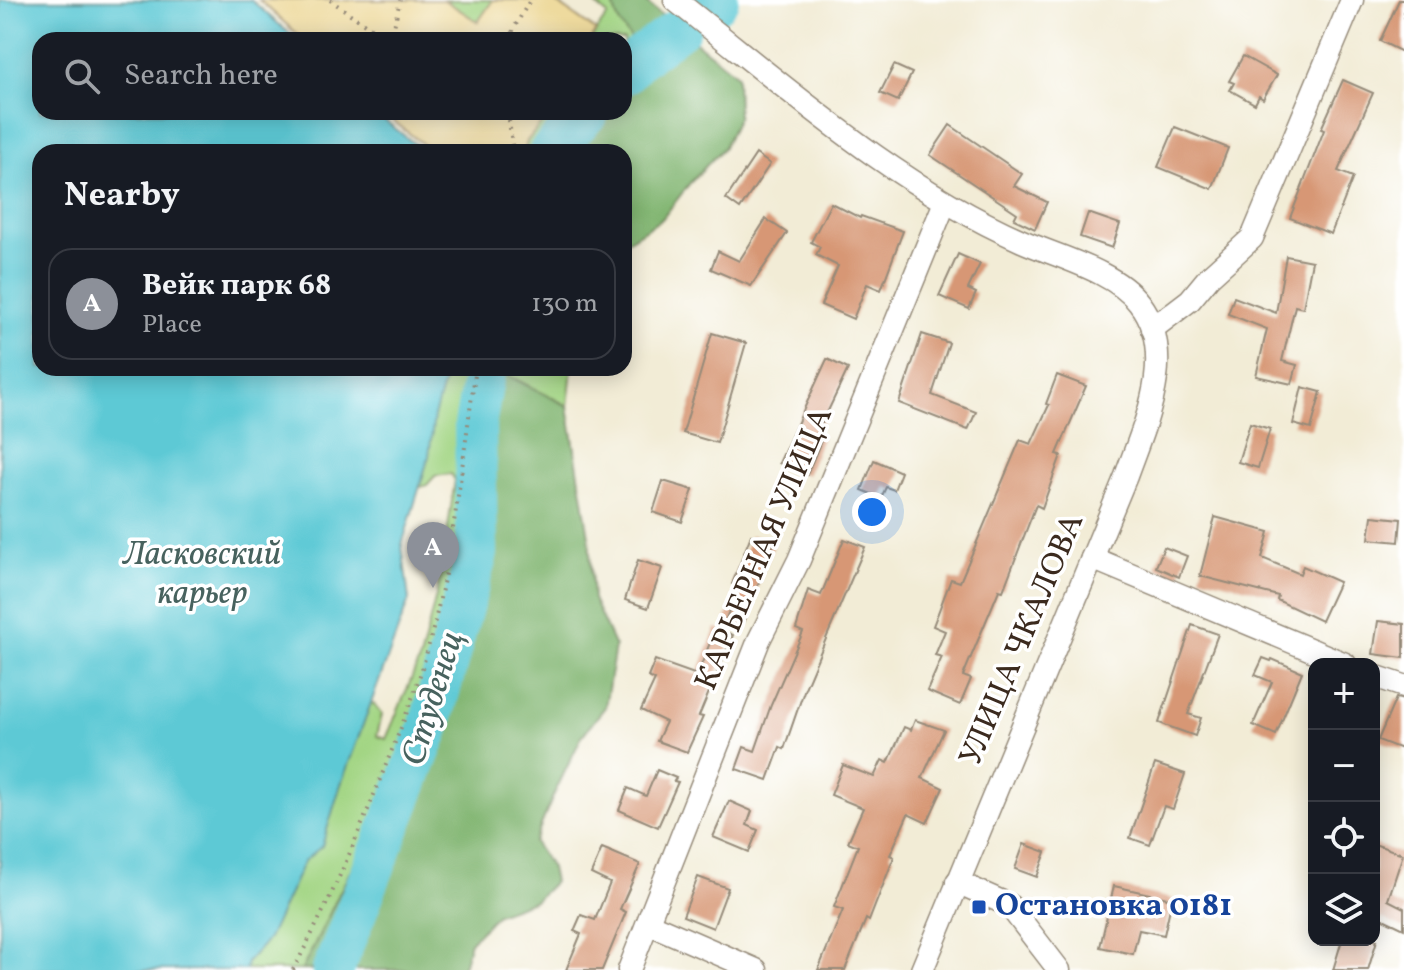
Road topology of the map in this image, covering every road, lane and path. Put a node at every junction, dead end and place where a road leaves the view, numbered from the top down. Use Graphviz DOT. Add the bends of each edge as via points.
graph roads {
  1 [pos="330,0"];
  2 [pos="400,0"];
  3 [pos="530,0"];
  4 [pos="675,0"];
  5 [pos="1352,0"];
  6 [pos="377,32"];
  7 [pos="391,32"];
  8 [pos="513,32"];
  9 [pos="509,120"];
  10 [pos="512,144"];
  11 [pos="945,202"];
  12 [pos="1152,329"];
  13 [pos="475,376"];
  14 [pos="1092,558"];
  15 [pos="1331,658"];
  16 [pos="1380,678"];
  17 [pos="1404,686"];
  18 [pos="957,882"];
  19 [pos="648,923"];
  20 [pos="293,970"];
  21 [pos="629,970"];
  22 [pos="756,970"];
  23 [pos="922,970"];
  24 [pos="1059,970"];
  1 -- 6 [label="path"];
  2 -- 7 [label="path"];
  3 -- 8 [label="path"];
  4 -- 11 [label="street, УЛИЦА ЧКАЛОВА"];
  5 -- 12 [label="street" via="1252,238 1190,300"];
  9 -- 10 [label="path"];
  11 -- 12 [label="street, УЛИЦА ЧКАЛОВА" via="1117,282 1140,303"];
  11 -- 19 [label="street, КАРЬЕРНАЯ УЛИЦА" via="799,560 759,640"];
  12 -- 14 [label="street, УЛИЦА ЧКАЛОВА" via="1158,366 1152,398"];
  13 -- 20 [label="path" via="439,601 424,661 354,846"];
  14 -- 15 [label="street"];
  14 -- 18 [label="street, УЛИЦА ЧКАЛОВА"];
  16 -- 17 [label="street"];
  18 -- 23 [label="street, УЛИЦА ЧКАЛОВА"];
  18 -- 24 [label="street" via="1009,905"];
  19 -- 21 [label="street, КАРЬЕРНАЯ УЛИЦА"];
  19 -- 22 [label="street"];
}
